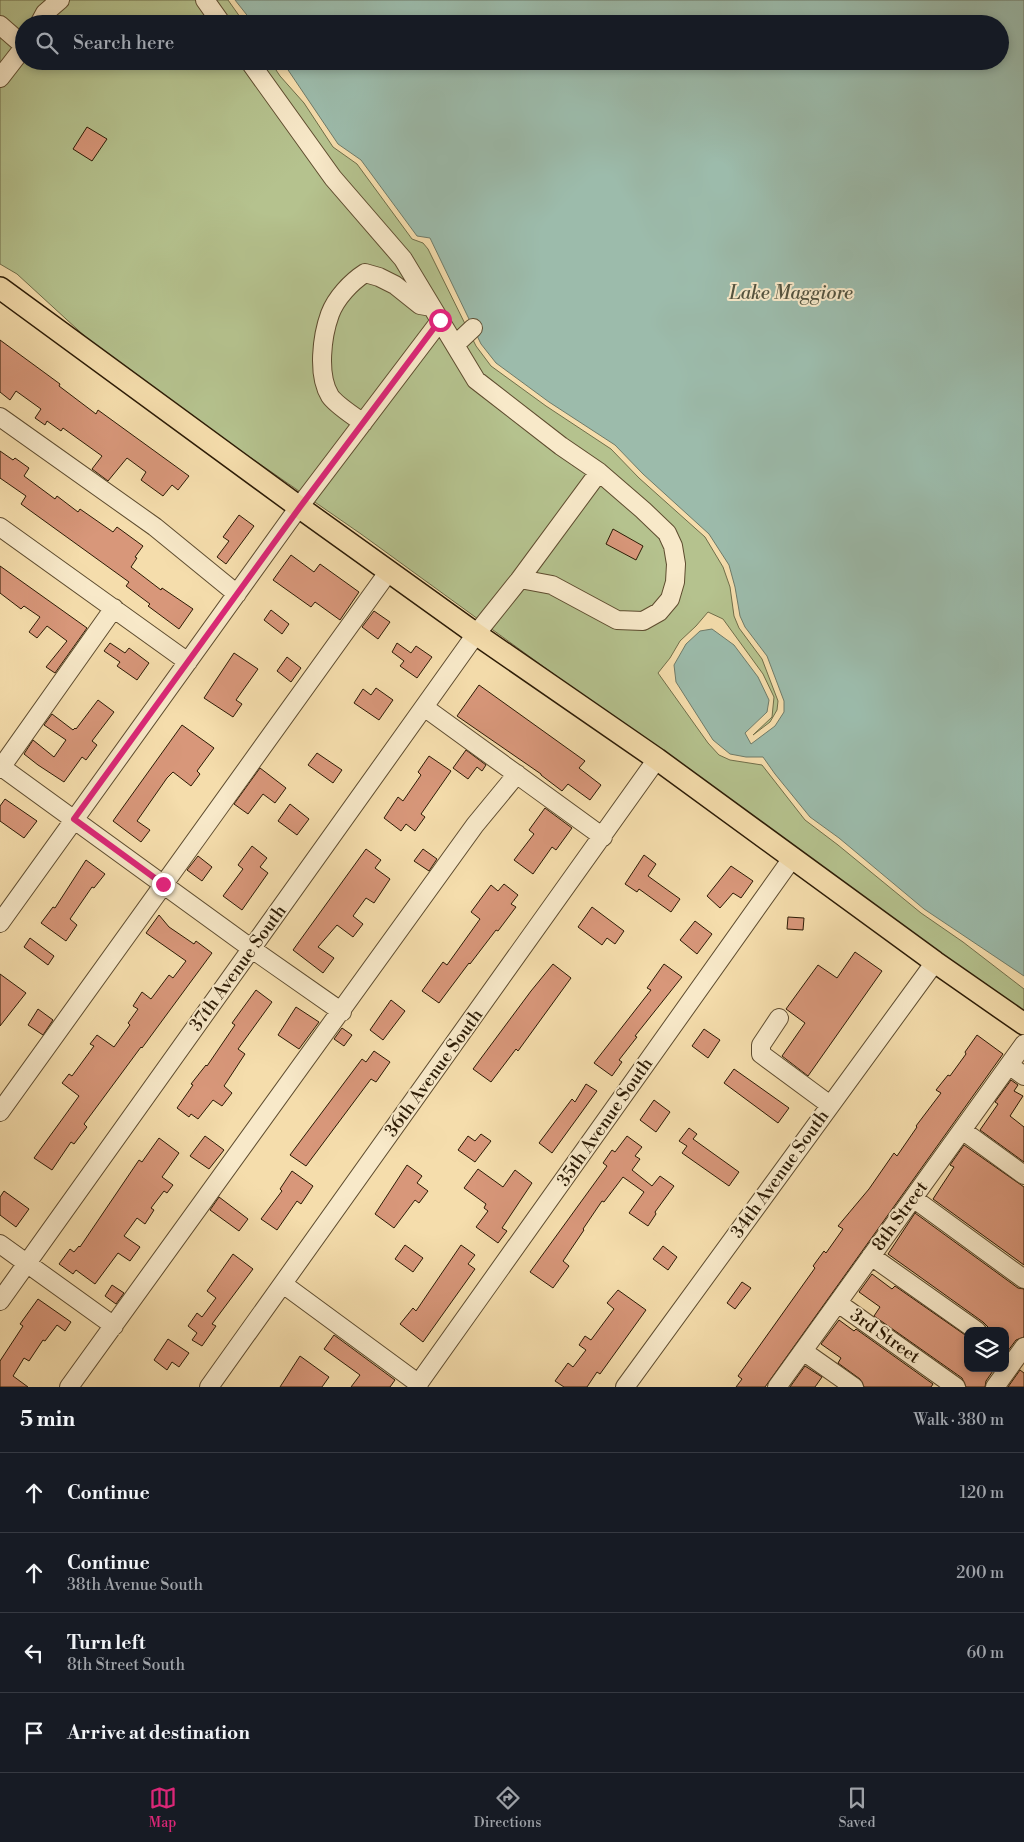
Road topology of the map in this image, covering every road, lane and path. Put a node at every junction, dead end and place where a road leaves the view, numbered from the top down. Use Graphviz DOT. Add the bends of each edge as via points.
graph roads {
  1 [pos="60,0"];
  2 [pos="205,0"];
  3 [pos="45,15"];
  4 [pos="216,15"];
  5 [pos="0,26"];
  6 [pos="15,38"];
  7 [pos="15,58"];
  8 [pos="255,70"];
  9 [pos="0,78"];
  10 [pos="0,288"];
  11 [pos="436,314"];
  12 [pos="473,328"];
  13 [pos="454,344"];
  14 [pos="0,417"];
  15 [pos="363,423"];
  16 [pos="600,472"];
  17 [pos="300,507"];
  18 [pos="0,527"];
  19 [pos="389,571"];
  20 [pos="520,579"];
  21 [pos="237,594"];
  22 [pos="114,608"];
  23 [pos="476,634"];
  24 [pos="188,662"];
  25 [pos="424,707"];
  26 [pos="657,759"];
  27 [pos="0,767"];
  28 [pos="516,774"];
  29 [pos="74,819"];
  30 [pos="603,836"];
  31 [pos="793,858"];
  32 [pos="163,884"];
  33 [pos="0,923"];
  34 [pos="252,949"];
  35 [pos="935,962"];
  36 [pos="342,1012"];
  37 [pos="779,1018"];
  38 [pos="1024,1024"];
  39 [pos="1024,1044"];
  40 [pos="1009,1065"];
  41 [pos="1024,1076"];
  42 [pos="830,1105"];
  43 [pos="0,1112"];
  44 [pos="962,1130"];
  45 [pos="1024,1175"];
  46 [pos="913,1198"];
  47 [pos="0,1244"];
  48 [pos="871,1256"];
  49 [pos="27,1263"];
  50 [pos="1024,1279"];
  51 [pos="283,1284"];
  52 [pos="0,1301"];
  53 [pos="838,1303"];
  54 [pos="114,1326"];
  55 [pos="971,1327"];
  56 [pos="803,1351"];
  57 [pos="1017,1355"];
  58 [pos="417,1385"];
  59 [pos="69,1387"];
  60 [pos="209,1387"];
  61 [pos="625,1387"];
  62 [pos="777,1387"];
  63 [pos="854,1387"];
  64 [pos="956,1387"];
  65 [pos="995,1387"];
  1 -- 3 [label="street"];
  2 -- 4 [label="street"];
  5 -- 6 [label="street"];
  7 -- 9 [label="street"];
  8 -- 11 [label="street" via="333,178 403,259"];
  10 -- 17 [label="main road"];
  11 -- 13 [label="street"];
  11 -- 15 [label="street"];
  11 -- 15 [label="street" via="395,285 365,274 354,280 334,306 323,353 325,386 331,398"];
  12 -- 13 [label="street"];
  13 -- 16 [label="street" via="476,380"];
  14 -- 21 [label="street" via="155,527"];
  15 -- 17 [label="street"];
  16 -- 20 [label="street, 37th Avenue South"];
  16 -- 20 [label="street" via="667,533 676,564 670,599 659,612 643,620 617,620 552,585"];
  17 -- 19 [label="main road"];
  17 -- 21 [label="street"];
  18 -- 22 [label="street"];
  19 -- 23 [label="main road"];
  19 -- 32 [label="street"];
  20 -- 23 [label="street, 37th Avenue South"];
  21 -- 24 [label="street"];
  22 -- 24 [label="street"];
  22 -- 27 [label="street"];
  23 -- 25 [label="street, 37th Avenue South"];
  23 -- 26 [label="main road"];
  24 -- 29 [label="street"];
  25 -- 28 [label="street"];
  25 -- 34 [label="street, 37th Avenue South"];
  26 -- 30 [label="street, 36th Avenue South"];
  26 -- 31 [label="main road"];
  27 -- 29 [label="street"];
  28 -- 30 [label="street"];
  28 -- 36 [label="street" via="475,825"];
  29 -- 32 [label="street"];
  29 -- 33 [label="street"];
  30 -- 51 [label="street, 36th Avenue South"];
  31 -- 35 [label="main road"];
  31 -- 58 [label="street, 35th Avenue South"];
  32 -- 34 [label="street"];
  32 -- 43 [label="street"];
  34 -- 36 [label="street"];
  34 -- 49 [label="street, 37th Avenue South"];
  35 -- 38 [label="main road"];
  35 -- 42 [label="street, 34th Avenue South"];
  36 -- 54 [label="street"];
  37 -- 42 [label="street" via="762,1045 761,1054"];
  39 -- 40 [label="street, 8th Street"];
  40 -- 41 [label="street"];
  40 -- 44 [label="street, 8th Street"];
  42 -- 61 [label="street, 34th Avenue South"];
  44 -- 45 [label="street"];
  44 -- 46 [label="street, 8th Street"];
  46 -- 48 [label="street, 8th Street"];
  46 -- 50 [label="street"];
  47 -- 49 [label="street"];
  48 -- 53 [label="street, 8th Street"];
  48 -- 55 [label="street"];
  49 -- 52 [label="street, 37th Avenue South"];
  49 -- 54 [label="street"];
  51 -- 58 [label="street"];
  51 -- 60 [label="street, 36th Avenue South"];
  53 -- 56 [label="street, 8th Street"];
  53 -- 64 [label="street, 3rd Street"];
  54 -- 59 [label="street"];
  56 -- 62 [label="street, 8th Street"];
  56 -- 63 [label="street"];
  57 -- 65 [label="street"];
}
